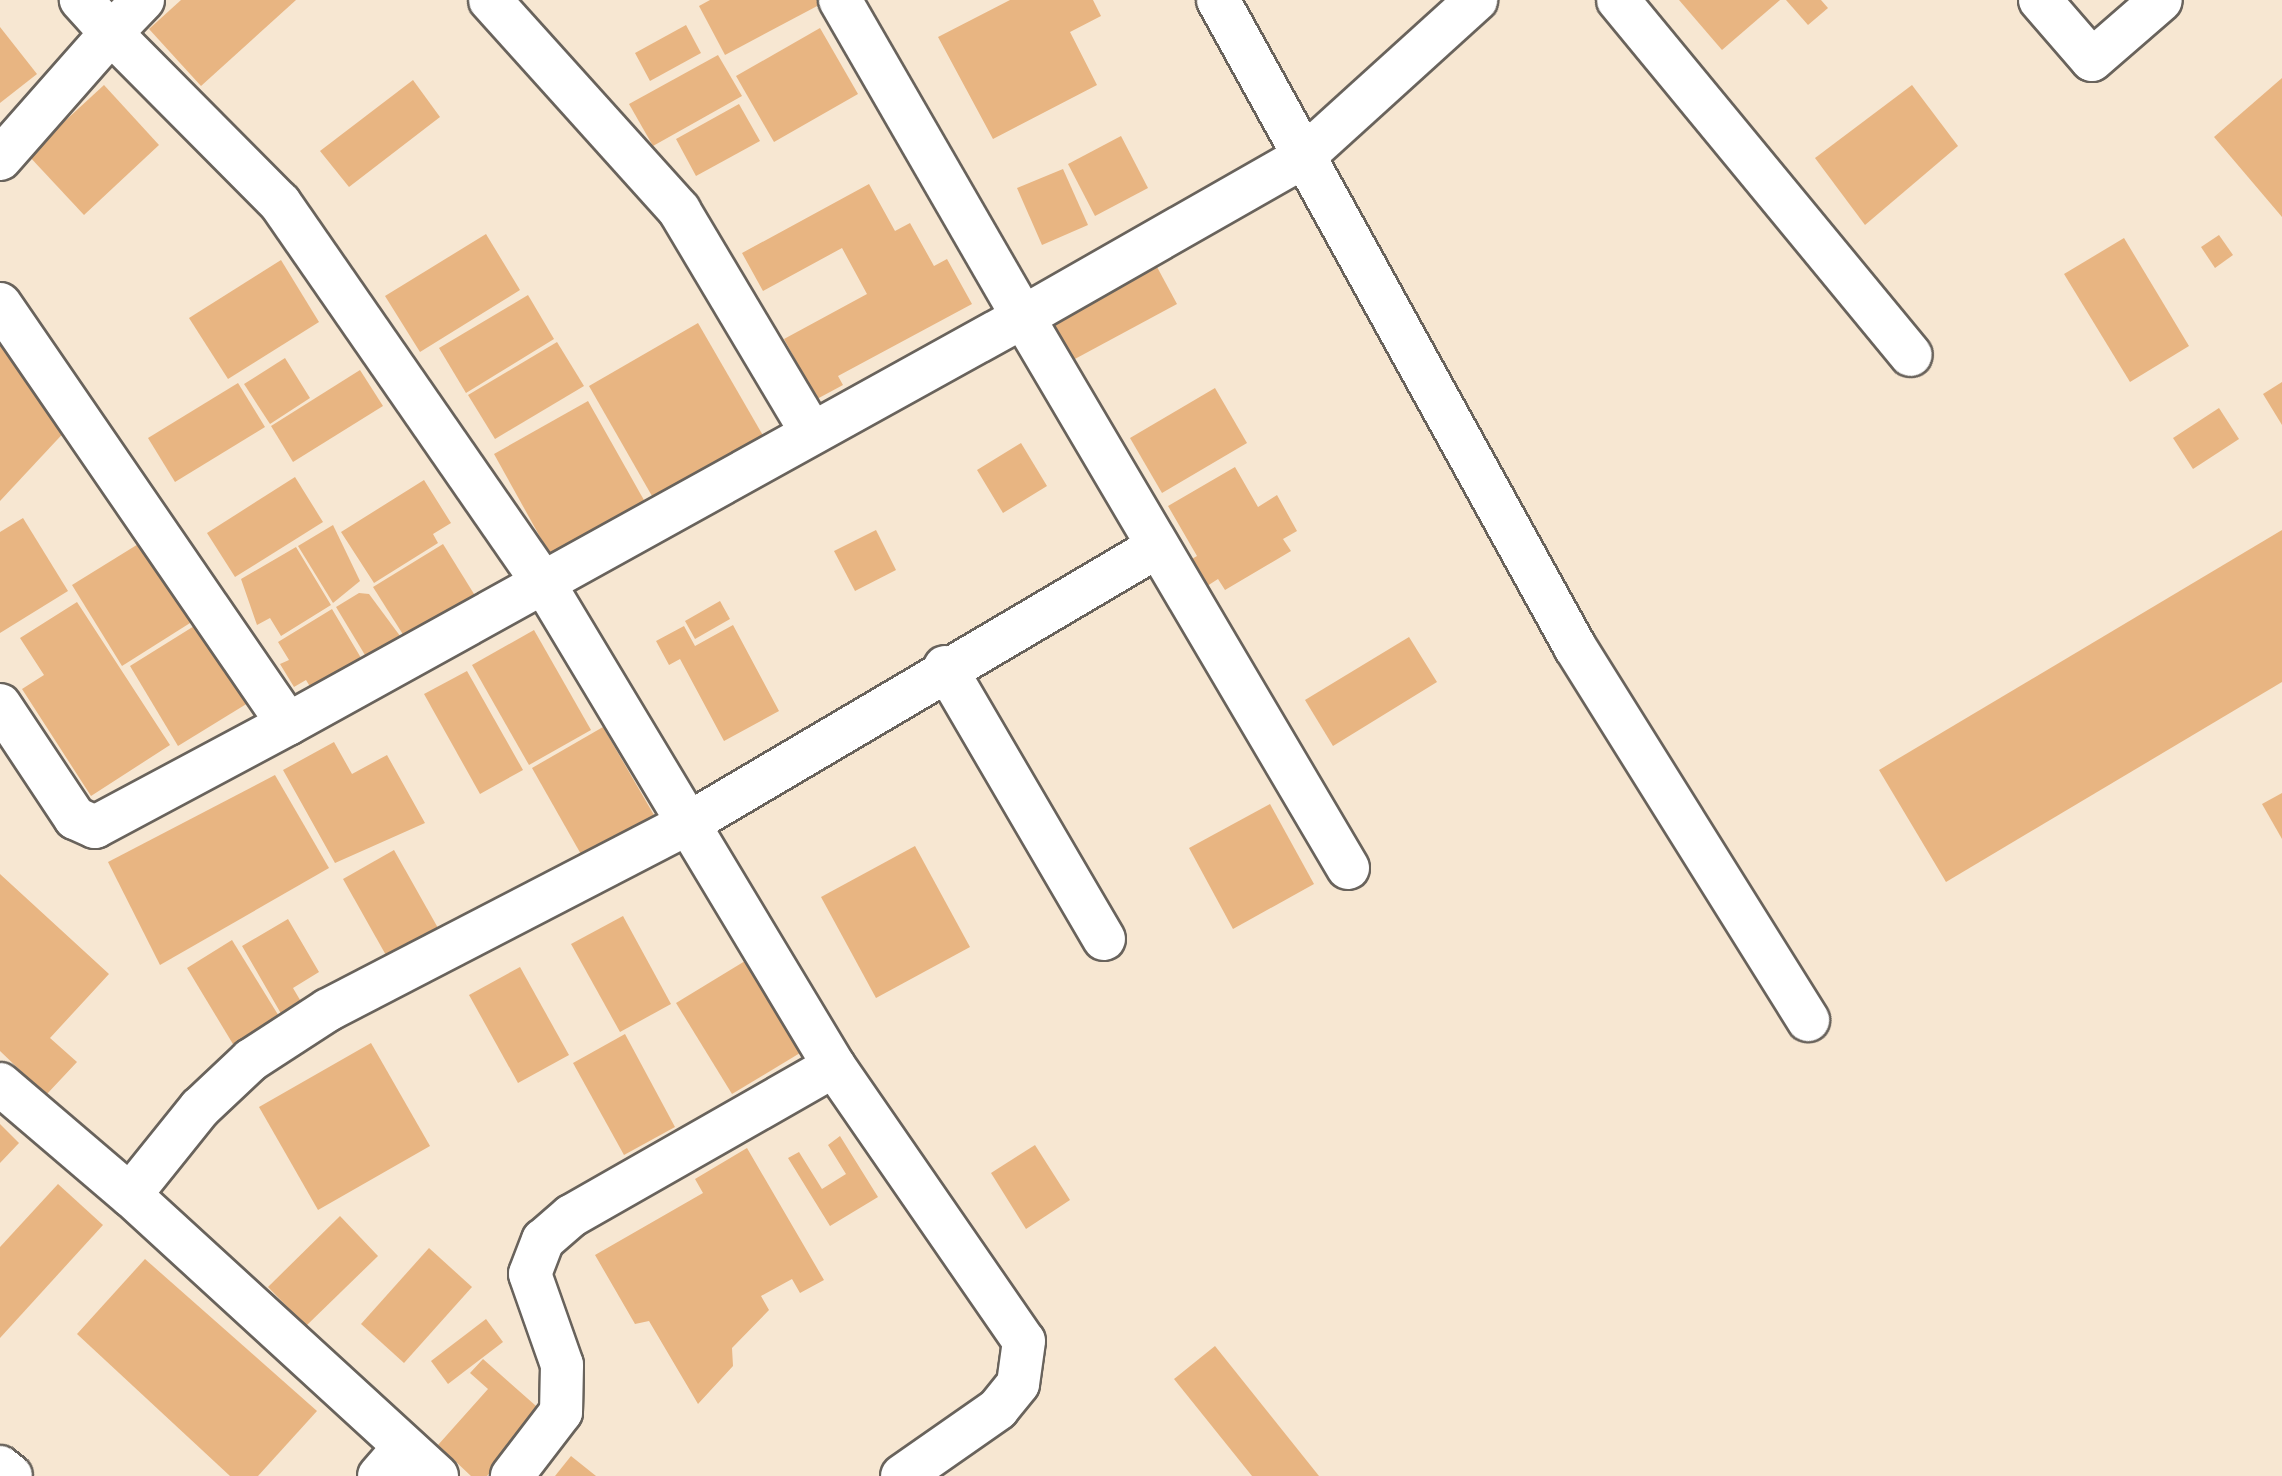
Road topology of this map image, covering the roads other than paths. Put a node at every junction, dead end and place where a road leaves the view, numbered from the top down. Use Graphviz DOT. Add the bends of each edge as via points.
graph roads {
  1 [pos="81,0"];
  2 [pos="143,0"];
  3 [pos="490,0"];
  4 [pos="840,0"];
  5 [pos="1218,0"];
  6 [pos="1476,0"];
  7 [pos="1618,0"];
  8 [pos="2040,0"];
  9 [pos="2161,0"];
  10 [pos="111,32"];
  11 [pos="1302,156"];
  12 [pos="0,159"];
  13 [pos="0,304"];
  14 [pos="1023,317"];
  15 [pos="1911,355"];
  16 [pos="810,430"];
  17 [pos="1157,547"];
  18 [pos="545,586"];
  19 [pos="945,668"];
  20 [pos="0,705"];
  21 [pos="288,724"];
  22 [pos="689,822"];
  23 [pos="1348,868"];
  24 [pos="1104,939"];
  25 [pos="1808,1020"];
  26 [pos="834,1066"];
  27 [pos="0,1084"];
  28 [pos="130,1195"];
  29 [pos="391,1462"];
  30 [pos="0,1467"];
  31 [pos="11,1476"];
  32 [pos="437,1476"];
  33 [pos="512,1476"];
  34 [pos="902,1476"];
  1 -- 10 [label="street"];
  2 -- 10 [label="street"];
  3 -- 16 [label="street" via="680,210"];
  4 -- 14 [label="street"];
  5 -- 11 [label="street"];
  6 -- 11 [label="street"];
  7 -- 15 [label="street"];
  8 -- 9 [label="street" via="2092,60"];
  10 -- 12 [label="street"];
  10 -- 18 [label="street" via="280,203"];
  11 -- 14 [label="street"];
  11 -- 25 [label="street" via="1575,647"];
  13 -- 21 [label="street"];
  14 -- 16 [label="street"];
  14 -- 17 [label="street"];
  16 -- 18 [label="street"];
  17 -- 19 [label="street"];
  17 -- 23 [label="street"];
  18 -- 21 [label="street"];
  18 -- 22 [label="street"];
  19 -- 22 [label="street"];
  19 -- 24 [label="street"];
  20 -- 21 [label="street" via="76,818 95,827"];
  22 -- 26 [label="street"];
  22 -- 28 [label="street" via="328,1010 251,1060 200,1108"];
  26 -- 33 [label="street" via="571,1216 544,1240 530,1274 562,1364 561,1412"];
  26 -- 34 [label="street" via="1024,1341 1022,1374 998,1408"];
  27 -- 28 [label="street"];
  28 -- 29 [label="street"];
  29 -- 32 [label="street"];
  30 -- 31 [label="street"];
}
